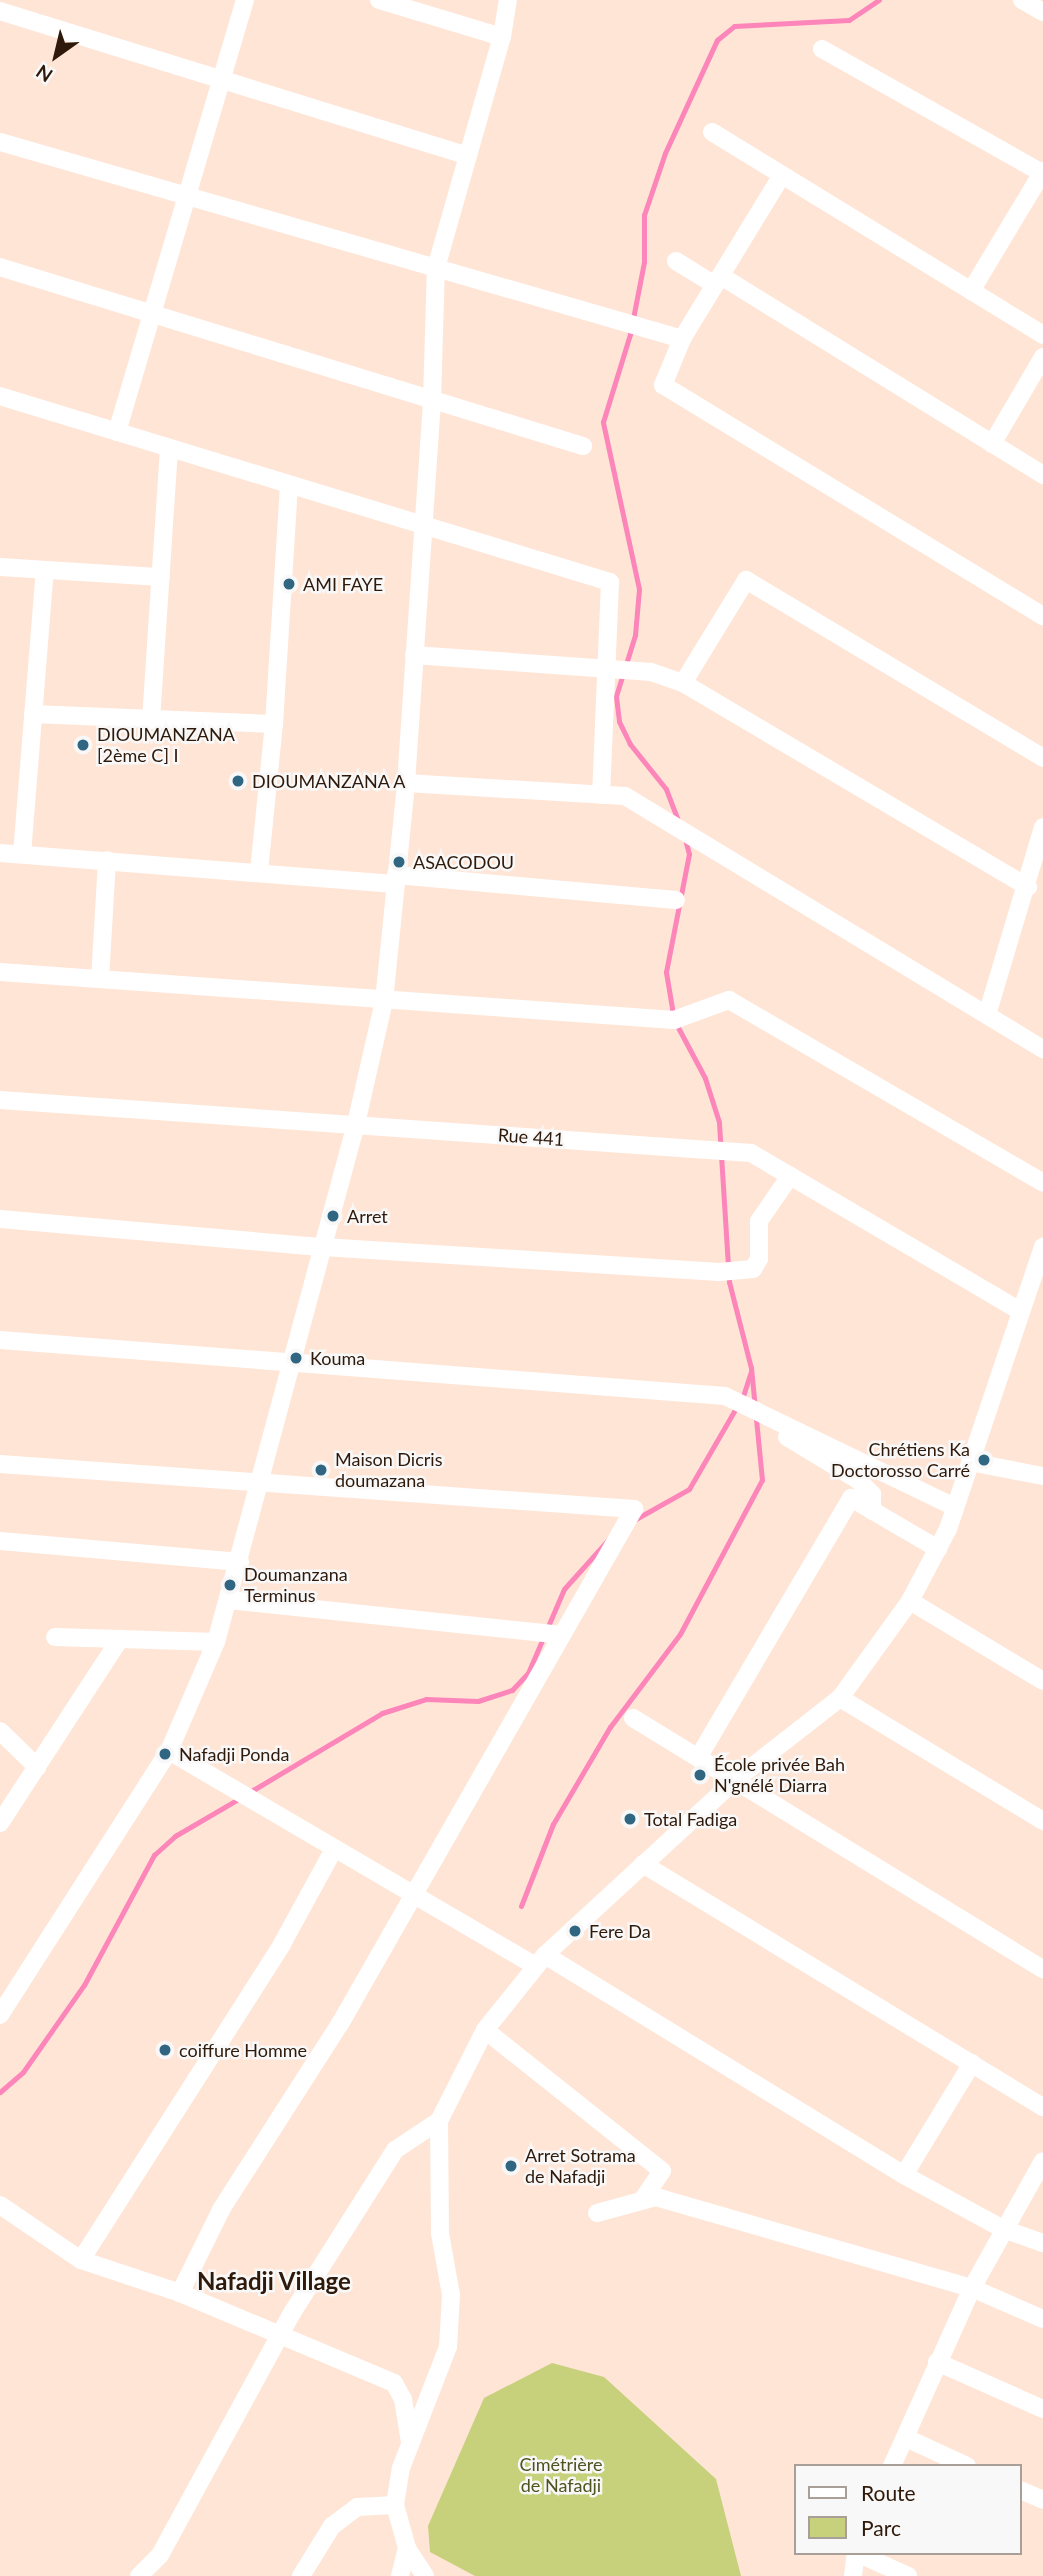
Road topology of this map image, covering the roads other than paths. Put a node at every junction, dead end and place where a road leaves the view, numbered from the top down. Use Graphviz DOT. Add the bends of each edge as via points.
graph roads {
  1 [pos="244,0"];
  2 [pos="379,0"];
  3 [pos="508,0"];
  4 [pos="1023,0"];
  5 [pos="0,11"];
  6 [pos="1043,12"];
  7 [pos="502,37"];
  8 [pos="822,49"];
  9 [pos="221,79"];
  10 [pos="712,132"];
  11 [pos="0,142"];
  12 [pos="466,155"];
  13 [pos="1042,172"];
  14 [pos="782,174"];
  15 [pos="187,196"];
  16 [pos="676,261"];
  17 [pos="0,267"];
  18 [pos="436,268"];
  19 [pos="718,281"];
  20 [pos="971,291"];
  21 [pos="152,313"];
  22 [pos="1043,335"];
  23 [pos="682,339"];
  24 [pos="1043,357"];
  25 [pos="0,396"];
  26 [pos="432,400"];
  27 [pos="117,432"];
  28 [pos="992,443"];
  29 [pos="583,446"];
  30 [pos="169,448"];
  31 [pos="1043,475"];
  32 [pos="289,485"];
  33 [pos="422,525"];
  34 [pos="0,567"];
  35 [pos="45,570"];
  36 [pos="161,578"];
  37 [pos="1043,616"];
  38 [pos="414,655"];
  39 [pos="608,668"];
  40 [pos="683,683"];
  41 [pos="33,714"];
  42 [pos="151,720"];
  43 [pos="274,724"];
  44 [pos="1043,758"];
  45 [pos="406,783"];
  46 [pos="601,795"];
  47 [pos="1043,827"];
  48 [pos="0,853"];
  49 [pos="22,854"];
  50 [pos="107,860"];
  51 [pos="260,871"];
  52 [pos="396,879"];
  53 [pos="1028,887"];
  54 [pos="676,900"];
  55 [pos="0,972"];
  56 [pos="100,979"];
  57 [pos="384,1002"];
  58 [pos="987,1015"];
  59 [pos="1043,1049"];
  60 [pos="0,1100"];
  61 [pos="356,1125"];
  62 [pos="790,1176"];
  63 [pos="1043,1183"];
  64 [pos="0,1219"];
  65 [pos="323,1247"];
  66 [pos="1043,1247"];
  67 [pos="1020,1311"];
  68 [pos="0,1340"];
  69 [pos="295,1363"];
  70 [pos="788,1437"];
  71 [pos="971,1462"];
  72 [pos="0,1464"];
  73 [pos="1043,1476"];
  74 [pos="261,1482"];
  75 [pos="954,1507"];
  76 [pos="872,1511"];
  77 [pos="0,1541"];
  78 [pos="938,1549"];
  79 [pos="240,1562"];
  80 [pos="229,1601"];
  81 [pos="909,1601"];
  82 [pos="561,1635"];
  83 [pos="55,1637"];
  84 [pos="120,1639"];
  85 [pos="216,1642"];
  86 [pos="1043,1681"];
  87 [pos="840,1698"];
  88 [pos="633,1718"];
  89 [pos="0,1731"];
  90 [pos="169,1751"];
  91 [pos="698,1758"];
  92 [pos="37,1767"];
  93 [pos="735,1780"];
  94 [pos="1043,1821"];
  95 [pos="0,1823"];
  96 [pos="334,1849"];
  97 [pos="643,1864"];
  98 [pos="413,1895"];
  99 [pos="540,1960"];
  100 [pos="1043,1969"];
  101 [pos="0,2015"];
  102 [pos="485,2030"];
  103 [pos="972,2063"];
  104 [pos="1043,2107"];
  105 [pos="439,2121"];
  106 [pos="1043,2161"];
  107 [pos="904,2175"];
  108 [pos="643,2199"];
  109 [pos="0,2204"];
  110 [pos="597,2213"];
  111 [pos="1003,2229"];
  112 [pos="1043,2243"];
  113 [pos="82,2260"];
  114 [pos="972,2288"];
  115 [pos="180,2293"];
  116 [pos="1043,2319"];
  117 [pos="280,2338"];
  118 [pos="937,2361"];
  119 [pos="1043,2409"];
  120 [pos="906,2438"];
  121 [pos="410,2443"];
  122 [pos="893,2464"];
  123 [pos="963,2464"];
  124 [pos="1022,2491"];
  125 [pos="1043,2500"];
  126 [pos="395,2505"];
  127 [pos="407,2547"];
  128 [pos="857,2555"];
  129 [pos="861,2555"];
  130 [pos="139,2576"];
  131 [pos="301,2576"];
  132 [pos="400,2576"];
  133 [pos="425,2576"];
  134 [pos="853,2576"];
  135 [pos="908,2576"];
  1 -- 9 [label="street"];
  2 -- 7 [label="street"];
  3 -- 7 [label="street"];
  4 -- 6 [label="street"];
  5 -- 9 [label="street"];
  7 -- 12 [label="street"];
  8 -- 13 [label="street"];
  9 -- 12 [label="street"];
  9 -- 15 [label="street"];
  10 -- 14 [label="street"];
  11 -- 15 [label="street"];
  12 -- 18 [label="street"];
  13 -- 20 [label="street"];
  14 -- 19 [label="street"];
  14 -- 20 [label="street"];
  15 -- 18 [label="street"];
  15 -- 21 [label="street"];
  16 -- 19 [label="street"];
  17 -- 21 [label="street"];
  18 -- 23 [label="street"];
  18 -- 26 [label="street"];
  19 -- 23 [label="street"];
  19 -- 28 [label="street"];
  20 -- 22 [label="street"];
  21 -- 26 [label="street"];
  21 -- 27 [label="street"];
  23 -- 37 [label="street" via="663,385"];
  24 -- 28 [label="street"];
  25 -- 27 [label="street"];
  26 -- 29 [label="street"];
  26 -- 33 [label="street"];
  27 -- 30 [label="street"];
  28 -- 31 [label="street"];
  30 -- 32 [label="street"];
  30 -- 36 [label="street"];
  32 -- 33 [label="street"];
  32 -- 43 [label="street"];
  33 -- 38 [label="street"];
  33 -- 39 [label="street" via="610,582"];
  34 -- 35 [label="street"];
  35 -- 36 [label="street"];
  35 -- 41 [label="street"];
  36 -- 42 [label="street"];
  38 -- 39 [label="street"];
  38 -- 45 [label="street"];
  39 -- 40 [label="street" via="651,672"];
  39 -- 46 [label="street"];
  40 -- 44 [label="street" via="746,580"];
  40 -- 53 [label="street"];
  41 -- 42 [label="street"];
  41 -- 49 [label="street"];
  42 -- 43 [label="street"];
  43 -- 51 [label="street"];
  45 -- 46 [label="street"];
  45 -- 52 [label="street"];
  46 -- 58 [label="street" via="625,796"];
  47 -- 53 [label="street"];
  48 -- 49 [label="street"];
  49 -- 50 [label="street"];
  50 -- 51 [label="street"];
  50 -- 56 [label="street"];
  51 -- 52 [label="street"];
  52 -- 54 [label="street"];
  52 -- 57 [label="street"];
  53 -- 58 [label="street"];
  55 -- 56 [label="street"];
  56 -- 57 [label="street"];
  57 -- 61 [label="street"];
  57 -- 63 [label="street" via="674,1020 729,1000"];
  58 -- 59 [label="street"];
  60 -- 61 [label="street, Rue 441"];
  61 -- 62 [label="street, Rue 441" via="751,1153"];
  61 -- 65 [label="street"];
  62 -- 65 [label="street" via="759,1221 759,1259 753,1269 719,1272"];
  62 -- 67 [label="street, Rue 441"];
  64 -- 65 [label="street"];
  65 -- 69 [label="street"];
  66 -- 67 [label="street"];
  67 -- 71 [label="street"];
  68 -- 69 [label="street"];
  69 -- 74 [label="street"];
  69 -- 75 [label="street" via="725,1396"];
  70 -- 76 [label="street" via="858,1479 872,1494"];
  71 -- 73 [label="street"];
  71 -- 75 [label="street"];
  72 -- 74 [label="street"];
  74 -- 79 [label="street"];
  74 -- 82 [label="street" via="634,1509"];
  75 -- 78 [label="street"];
  76 -- 78 [label="street"];
  76 -- 91 [label="street" via="851,1498"];
  77 -- 79 [label="street"];
  78 -- 81 [label="street"];
  79 -- 80 [label="street"];
  80 -- 82 [label="street"];
  80 -- 85 [label="street"];
  81 -- 86 [label="street"];
  81 -- 87 [label="street"];
  82 -- 98 [label="street"];
  83 -- 84 [label="street"];
  84 -- 85 [label="street"];
  84 -- 92 [label="street"];
  85 -- 90 [label="street"];
  87 -- 93 [label="street"];
  87 -- 94 [label="street"];
  88 -- 91 [label="street"];
  89 -- 92 [label="street"];
  90 -- 96 [label="street"];
  90 -- 101 [label="street"];
  91 -- 93 [label="street"];
  92 -- 95 [label="street"];
  93 -- 97 [label="street"];
  93 -- 100 [label="street"];
  96 -- 98 [label="street"];
  96 -- 113 [label="street" via="282,1944"];
  97 -- 99 [label="street"];
  97 -- 103 [label="street"];
  98 -- 99 [label="street"];
  98 -- 115 [label="street" via="341,2022 220,2210"];
  99 -- 102 [label="street"];
  99 -- 107 [label="street"];
  102 -- 105 [label="street"];
  102 -- 108 [label="street" via="662,2171"];
  103 -- 104 [label="street"];
  103 -- 107 [label="street"];
  105 -- 117 [label="street" via="395,2150"];
  105 -- 121 [label="street" via="440,2233 451,2295 448,2347"];
  106 -- 111 [label="street"];
  107 -- 111 [label="street"];
  108 -- 110 [label="street"];
  108 -- 114 [label="street" via="656,2197"];
  109 -- 113 [label="street"];
  111 -- 112 [label="street"];
  111 -- 114 [label="street"];
  113 -- 115 [label="street"];
  114 -- 116 [label="street"];
  114 -- 118 [label="street"];
  115 -- 117 [label="street"];
  117 -- 121 [label="street" via="394,2384 403,2399"];
  117 -- 130 [label="street" via="160,2555"];
  118 -- 119 [label="street"];
  118 -- 120 [label="street"];
  120 -- 122 [label="street"];
  120 -- 123 [label="street"];
  121 -- 126 [label="street"];
  124 -- 125 [label="street"];
  126 -- 127 [label="street"];
  126 -- 131 [label="street" via="357,2507 332,2526"];
  127 -- 132 [label="street"];
  127 -- 133 [label="street"];
  128 -- 134 [label="street"];
  129 -- 135 [label="street"];
}
